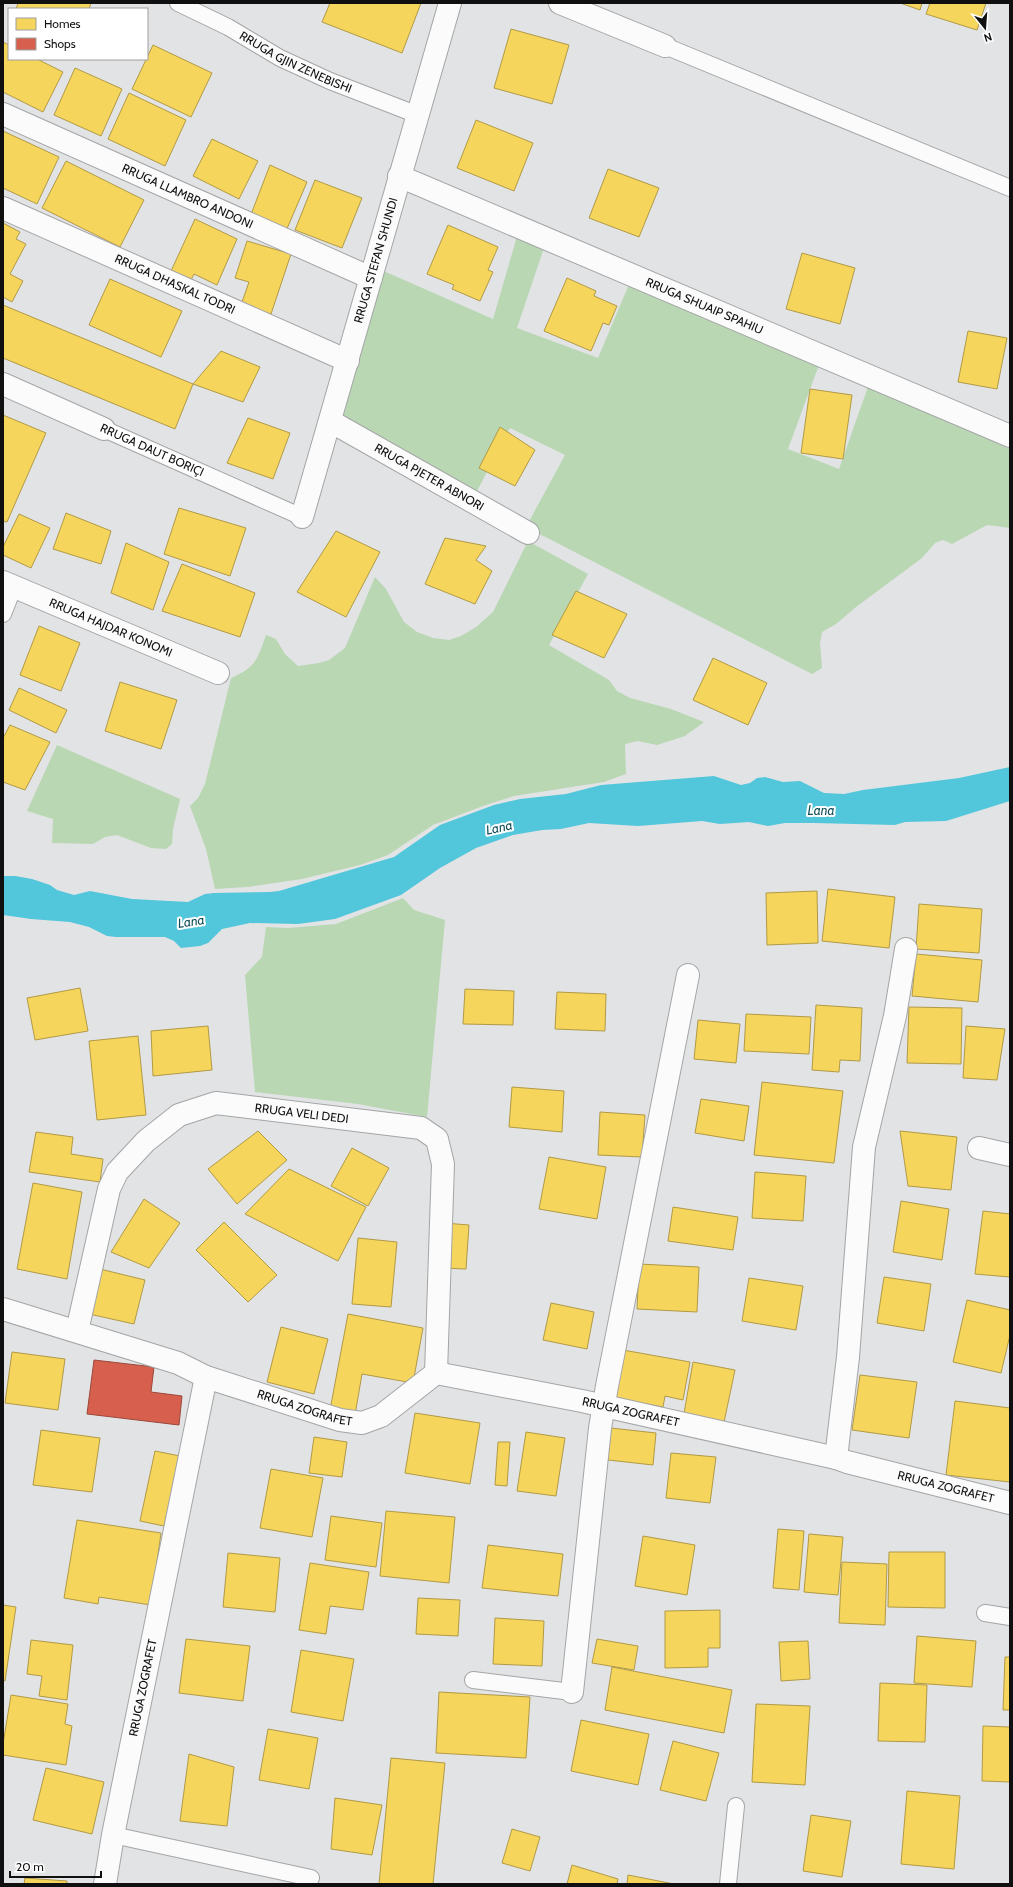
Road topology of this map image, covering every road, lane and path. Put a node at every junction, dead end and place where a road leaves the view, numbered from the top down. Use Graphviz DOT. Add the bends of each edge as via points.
graph roads {
  1 [pos="178,3"];
  2 [pos="450,3"];
  3 [pos="560,3"];
  4 [pos="665,46"];
  5 [pos="3,114"];
  6 [pos="418,115"];
  7 [pos="399,176"];
  8 [pos="1010,188"];
  9 [pos="3,208"];
  10 [pos="371,278"];
  11 [pos="348,361"];
  12 [pos="3,384"];
  13 [pos="330,422"];
  14 [pos="104,429"];
  15 [pos="1010,436"];
  16 [pos="302,517"];
  17 [pos="528,533"];
  18 [pos="8,584"];
  19 [pos="3,614"];
  20 [pos="218,673"];
  21 [pos="906,949"];
  22 [pos="688,975"];
  23 [pos="979,1148"];
  24 [pos="1010,1156"];
  25 [pos="3,1309"];
  26 [pos="77,1331"];
  27 [pos="436,1373"];
  28 [pos="206,1377"];
  29 [pos="605,1406"];
  30 [pos="836,1458"];
  31 [pos="1010,1503"];
  32 [pos="985,1613"];
  33 [pos="1010,1617"];
  34 [pos="473,1680"];
  35 [pos="572,1692"];
  36 [pos="736,1806"];
  37 [pos="113,1835"];
  38 [pos="311,1878"];
  39 [pos="105,1884"];
  40 [pos="728,1884"];
  1 -- 6 [label="lane, RRUGA GJIN ZENEBISHI" via="228,27 280,58 330,81"];
  2 -- 6 [label="street, RRUGA STEFAN SHUNDI"];
  3 -- 4 [label="street"];
  4 -- 8 [label="lane"];
  5 -- 10 [label="street, RRUGA LLAMBRO ANDONI"];
  6 -- 7 [label="street, RRUGA STEFAN SHUNDI"];
  7 -- 10 [label="street, RRUGA STEFAN SHUNDI"];
  7 -- 15 [label="street, RRUGA SHUAIP SPAHIU"];
  9 -- 11 [label="street, RRUGA DHASKAL TODRI"];
  10 -- 11 [label="street, RRUGA STEFAN SHUNDI"];
  11 -- 13 [label="street, RRUGA STEFAN SHUNDI"];
  12 -- 14 [label="street, RRUGA DAUT BORIÇI"];
  13 -- 16 [label="street, RRUGA STEFAN SHUNDI"];
  13 -- 17 [label="street, RRUGA PJETER ABNORI"];
  14 -- 16 [label="lane, RRUGA DAUT BORIÇI"];
  18 -- 19 [label="lane"];
  18 -- 20 [label="street, RRUGA HAJDAR KONOMI"];
  21 -- 30 [label="street" via="896,1016 864,1146 848,1357"];
  22 -- 29 [label="street"];
  23 -- 24 [label="street"];
  25 -- 26 [label="street"];
  26 -- 27 [label="street, RRUGA VELI DEDI" via="109,1190 117,1172 146,1141 179,1115 216,1103 421,1128 437,1138 443,1164"];
  26 -- 28 [label="street" via="178,1363"];
  27 -- 28 [label="street, RRUGA ZOGRAFET" via="381,1416 362,1423 340,1420"];
  27 -- 29 [label="street, RRUGA ZOGRAFET"];
  28 -- 37 [label="street, RRUGA ZOGRAFET"];
  29 -- 30 [label="street, RRUGA ZOGRAFET"];
  29 -- 35 [label="street" via="600,1428"];
  30 -- 31 [label="street, RRUGA ZOGRAFET"];
  32 -- 33 [label="lane"];
  34 -- 35 [label="lane"];
  36 -- 40 [label="lane"];
  37 -- 38 [label="lane"];
  37 -- 39 [label="street, RRUGA ZOGRAFET"];
}
